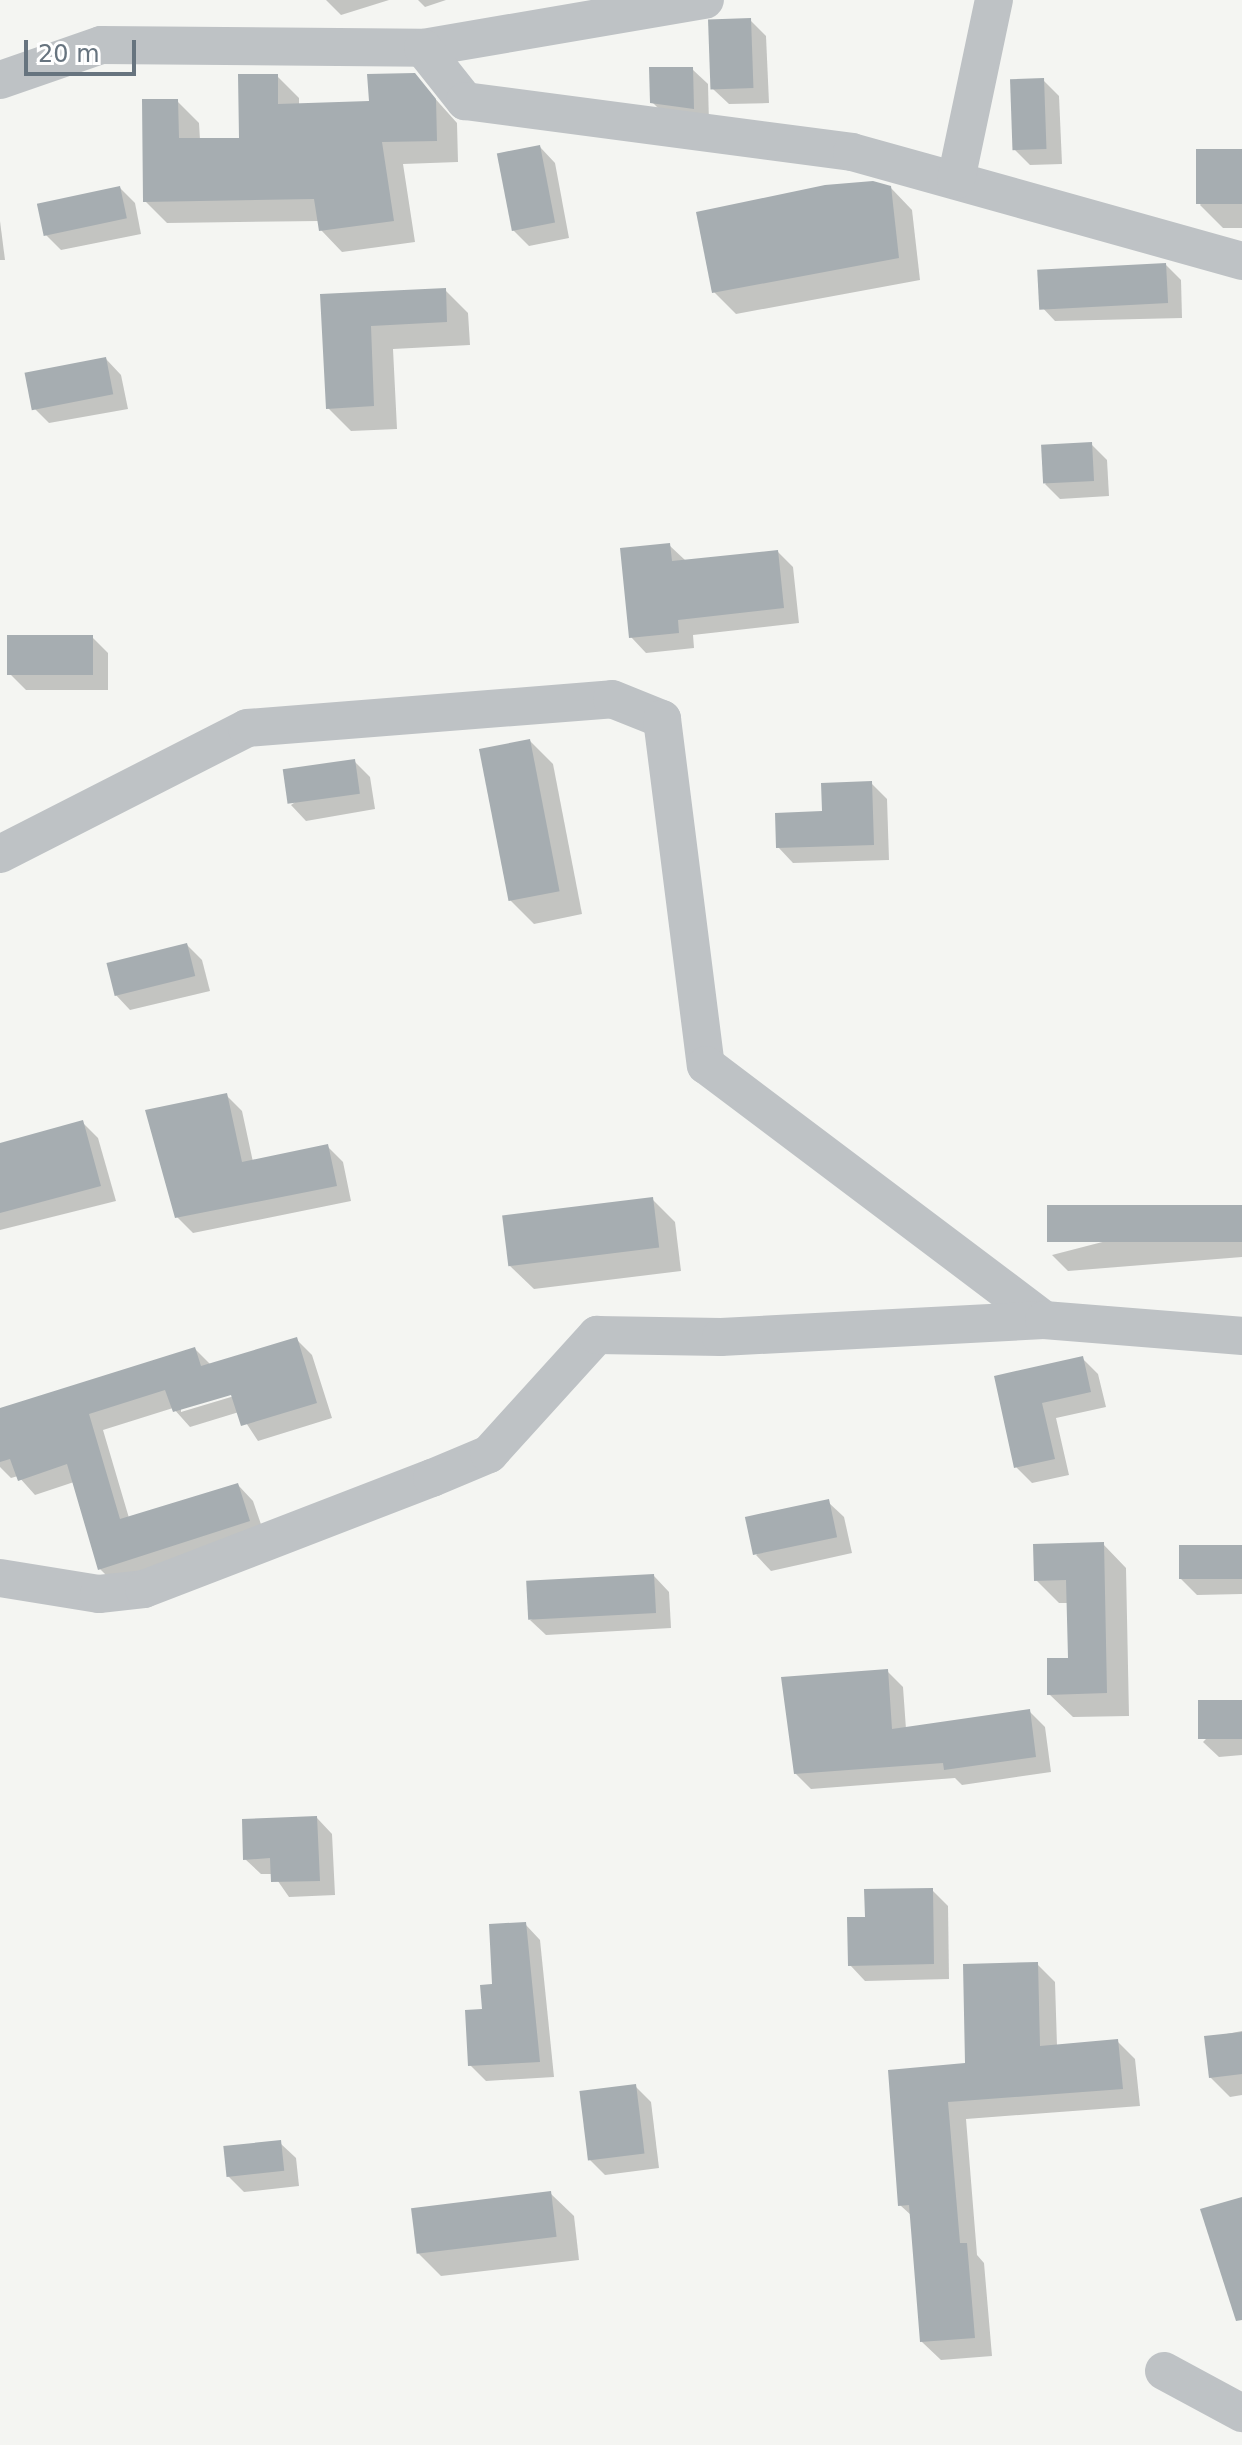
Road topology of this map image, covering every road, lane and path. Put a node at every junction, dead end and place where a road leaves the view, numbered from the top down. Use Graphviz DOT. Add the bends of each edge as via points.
graph roads {
  1 [pos="705,0"];
  2 [pos="994,0"];
  3 [pos="423,48"];
  4 [pos="0,80"];
  5 [pos="956,180"];
  6 [pos="1242,261"];
  7 [pos="0,854"];
  8 [pos="1044,1320"];
  9 [pos="1242,1336"];
  10 [pos="0,1578"];
  11 [pos="1164,2371"];
  12 [pos="1242,2413"];
  1 -- 3 [label="street"];
  2 -- 5 [label="street"];
  3 -- 4 [label="street" via="101,45"];
  3 -- 5 [label="street" via="465,101 852,152"];
  5 -- 6 [label="street"];
  7 -- 8 [label="street" via="247,728 612,699 662,719 706,1065"];
  8 -- 9 [label="street"];
  8 -- 10 [label="street" via="721,1337 597,1335 489,1454 432,1478 144,1589 99,1594"];
  11 -- 12 [label="street"];
}
